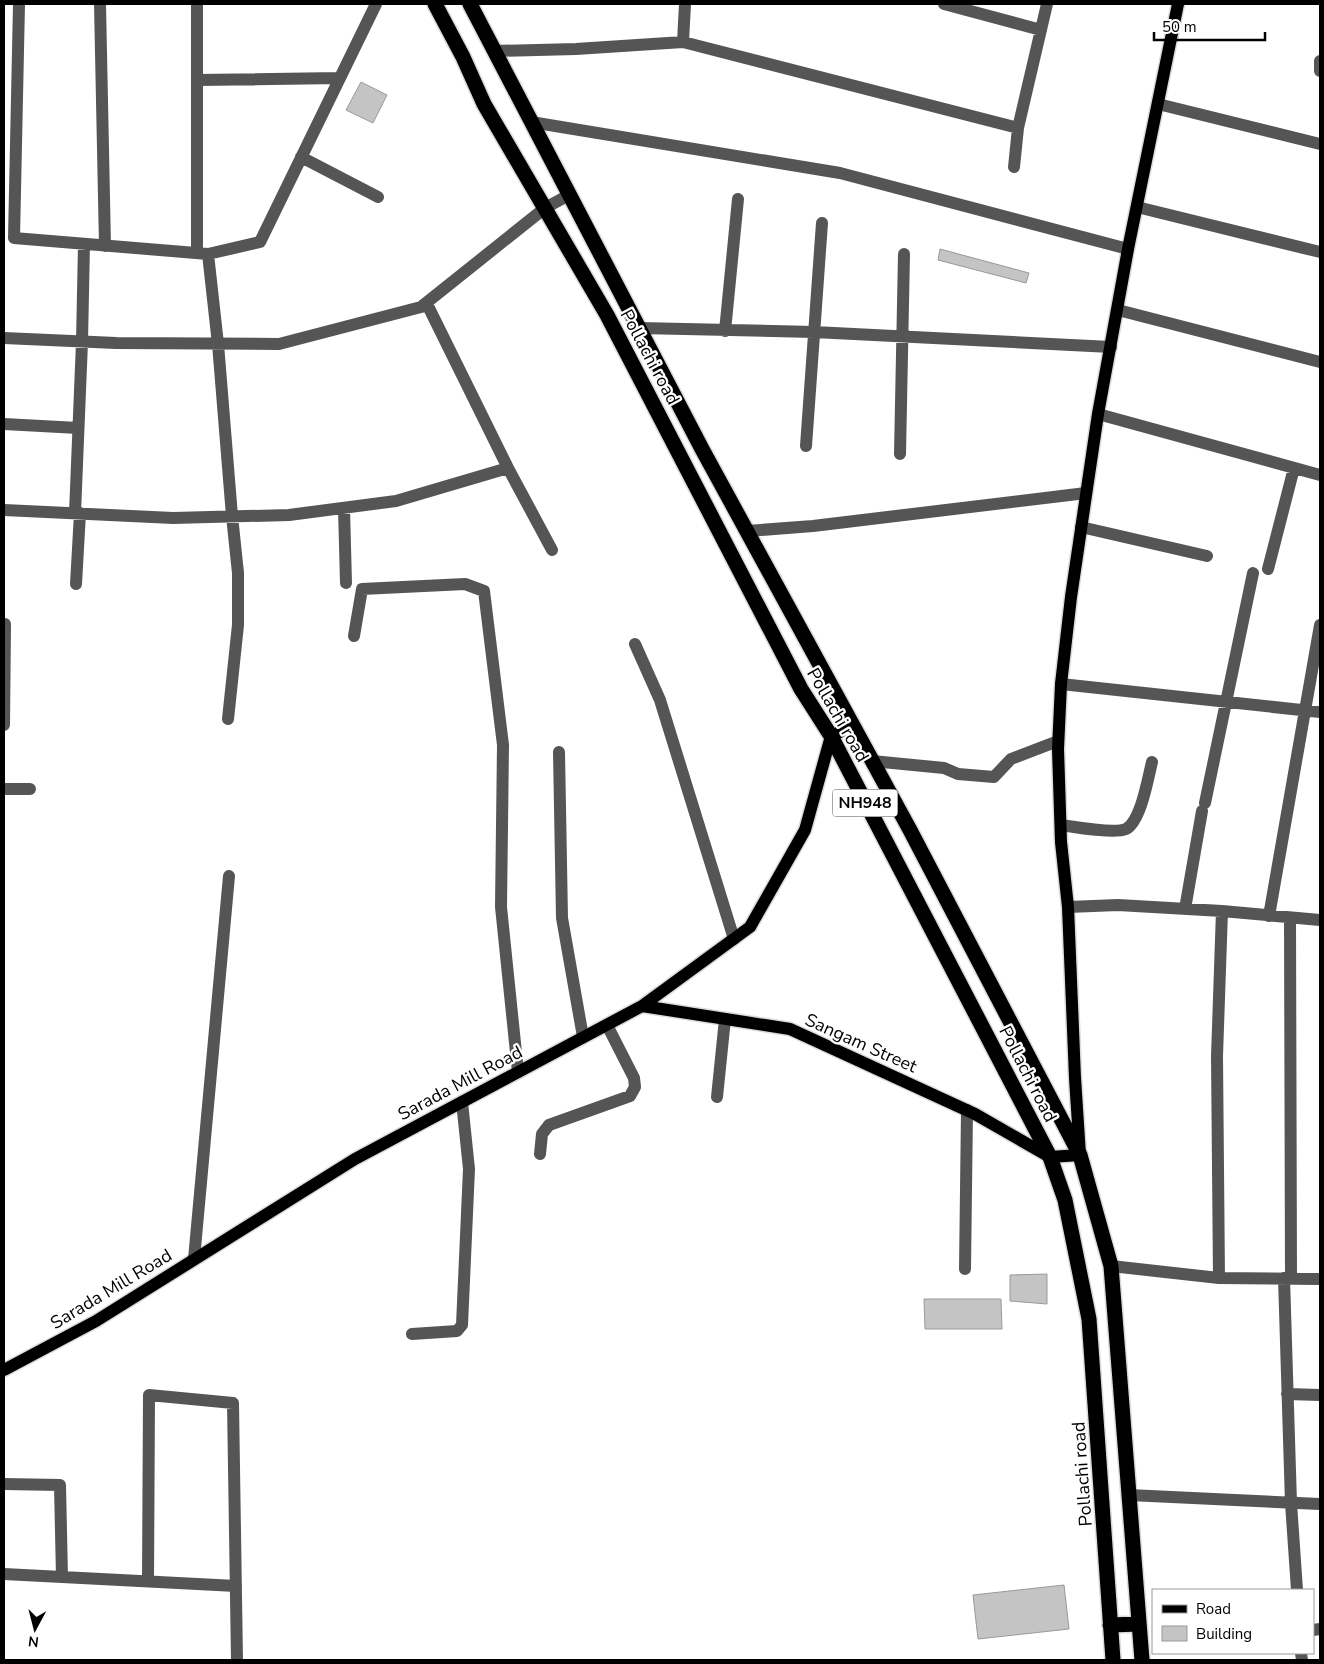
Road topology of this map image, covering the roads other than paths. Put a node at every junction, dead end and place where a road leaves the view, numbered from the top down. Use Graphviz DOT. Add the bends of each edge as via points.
graph roads {
  1 [pos="19,4"];
  2 [pos="100,4"];
  3 [pos="197,4"];
  4 [pos="376,4"];
  5 [pos="435,4"];
  6 [pos="470,4"];
  7 [pos="685,4"];
  8 [pos="944,4"];
  9 [pos="1047,4"];
  10 [pos="1178,4"];
  11 [pos="1041,30"];
  12 [pos="683,42"];
  13 [pos="494,51"];
  14 [pos="1320,61"];
  15 [pos="1320,71"];
  16 [pos="340,78"];
  17 [pos="197,80"];
  18 [pos="1158,104"];
  19 [pos="531,122"];
  20 [pos="1018,128"];
  21 [pos="1320,144"];
  22 [pos="301,157"];
  23 [pos="1014,167"];
  24 [pos="570,195"];
  25 [pos="378,197"];
  26 [pos="738,199"];
  27 [pos="1137,207"];
  28 [pos="544,208"];
  29 [pos="822,223"];
  30 [pos="84,244"];
  31 [pos="105,246"];
  32 [pos="1128,249"];
  33 [pos="1320,252"];
  34 [pos="203,253"];
  35 [pos="904,254"];
  36 [pos="427,304"];
  37 [pos="1118,310"];
  38 [pos="639,328"];
  39 [pos="725,331"];
  40 [pos="814,332"];
  41 [pos="902,337"];
  42 [pos="4,338"];
  43 [pos="82,342"];
  44 [pos="218,344"];
  45 [pos="1111,347"];
  46 [pos="1320,362"];
  47 [pos="1098,414"];
  48 [pos="4,424"];
  49 [pos="78,428"];
  50 [pos="806,446"];
  51 [pos="900,454"];
  52 [pos="508,468"];
  53 [pos="1294,468"];
  54 [pos="1320,475"];
  55 [pos="1086,493"];
  56 [pos="344,508"];
  57 [pos="4,510"];
  58 [pos="78,513"];
  59 [pos="232,516"];
  60 [pos="1081,527"];
  61 [pos="747,531"];
  62 [pos="552,550"];
  63 [pos="1207,556"];
  64 [pos="1268,569"];
  65 [pos="1253,574"];
  66 [pos="346,583"];
  67 [pos="76,584"];
  68 [pos="4,624"];
  69 [pos="1320,625"];
  70 [pos="354,636"];
  71 [pos="635,644"];
  72 [pos="1062,684"];
  73 [pos="1226,702"];
  74 [pos="1306,710"];
  75 [pos="1320,712"];
  76 [pos="228,719"];
  77 [pos="4,725"];
  78 [pos="853,726"];
  79 [pos="830,736"];
  80 [pos="1058,741"];
  81 [pos="559,752"];
  82 [pos="872,761"];
  83 [pos="1152,762"];
  84 [pos="4,789"];
  85 [pos="30,789"];
  86 [pos="1061,825"];
  87 [pos="229,876"];
  88 [pos="1068,907"];
  89 [pos="1185,909"];
  90 [pos="1222,911"];
  91 [pos="1269,916"];
  92 [pos="1290,918"];
  93 [pos="1320,920"];
  94 [pos="734,939"];
  95 [pos="642,1006"];
  96 [pos="725,1019"];
  97 [pos="607,1025"];
  98 [pos="583,1037"];
  99 [pos="518,1072"];
  100 [pos="717,1097"];
  101 [pos="462,1102"];
  102 [pos="967,1110"];
  103 [pos="540,1154"];
  104 [pos="1080,1155"];
  105 [pos="1050,1157"];
  106 [pos="194,1259"];
  107 [pos="1111,1266"];
  108 [pos="966,1269"];
  109 [pos="1219,1278"];
  110 [pos="1288,1278"];
  111 [pos="1320,1279"];
  112 [pos="412,1334"];
  113 [pos="4,1370"];
  114 [pos="1288,1394"];
  115 [pos="1320,1395"];
  116 [pos="4,1484"];
  117 [pos="1129,1495"];
  118 [pos="1291,1503"];
  119 [pos="1320,1504"];
  120 [pos="4,1574"];
  121 [pos="62,1577"];
  122 [pos="148,1582"];
  123 [pos="236,1586"];
  124 [pos="1297,1589"];
  125 [pos="1139,1624"];
  126 [pos="1110,1625"];
  127 [pos="237,1660"];
  128 [pos="1113,1660"];
  129 [pos="1142,1660"];
  1 -- 30 [label="street" via="14,238"];
  2 -- 31 [label="street"];
  3 -- 17 [label="street"];
  4 -- 16 [label="street"];
  5 -- 28 [label="highway, Pollachi road / NH948" via="484,104"];
  6 -- 13 [label="highway, NH948"];
  7 -- 12 [label="street"];
  8 -- 11 [label="street"];
  9 -- 11 [label="street"];
  10 -- 18 [label="main road"];
  11 -- 20 [label="street"];
  12 -- 13 [label="street"];
  12 -- 20 [label="street"];
  13 -- 19 [label="highway, NH948"];
  14 -- 15 [label="street"];
  16 -- 17 [label="street"];
  16 -- 22 [label="street"];
  17 -- 34 [label="street"];
  18 -- 21 [label="street"];
  18 -- 27 [label="main road"];
  19 -- 24 [label="highway, NH948"];
  19 -- 32 [label="street" via="840,173"];
  20 -- 23 [label="street"];
  22 -- 25 [label="street"];
  22 -- 34 [label="street" via="260,242"];
  24 -- 28 [label="street"];
  24 -- 38 [label="highway, NH948"];
  26 -- 39 [label="street"];
  27 -- 32 [label="main road"];
  27 -- 33 [label="street"];
  28 -- 36 [label="street"];
  28 -- 79 [label="highway, Pollachi road / NH948" via="607,316 801,689"];
  29 -- 40 [label="street"];
  30 -- 31 [label="street"];
  30 -- 43 [label="street"];
  31 -- 34 [label="street"];
  32 -- 37 [label="main road"];
  34 -- 44 [label="street"];
  35 -- 41 [label="street"];
  36 -- 44 [label="street" via="279,344"];
  36 -- 52 [label="street"];
  37 -- 45 [label="main road"];
  37 -- 46 [label="street"];
  38 -- 39 [label="street"];
  38 -- 61 [label="highway, NH948"];
  39 -- 40 [label="street"];
  40 -- 41 [label="street"];
  40 -- 50 [label="street"];
  41 -- 45 [label="street"];
  41 -- 51 [label="street"];
  42 -- 43 [label="street"];
  43 -- 44 [label="street"];
  43 -- 49 [label="street"];
  44 -- 59 [label="street"];
  45 -- 47 [label="main road"];
  47 -- 53 [label="street"];
  47 -- 55 [label="main road"];
  48 -- 49 [label="street"];
  49 -- 58 [label="street"];
  52 -- 56 [label="street" via="396,501"];
  52 -- 62 [label="street"];
  53 -- 54 [label="street"];
  53 -- 64 [label="street"];
  55 -- 60 [label="main road"];
  55 -- 61 [label="street"];
  56 -- 59 [label="street" via="289,515"];
  56 -- 66 [label="street"];
  57 -- 58 [label="street"];
  58 -- 59 [label="street" via="173,518"];
  58 -- 67 [label="street"];
  59 -- 76 [label="street" via="238,572 238,625"];
  60 -- 63 [label="street"];
  60 -- 72 [label="main road"];
  61 -- 78 [label="highway, NH948"];
  65 -- 73 [label="street"];
  68 -- 77 [label="street"];
  69 -- 74 [label="street"];
  70 -- 99 [label="street" via="362,589 465,584 484,590 503,745 501,907"];
  71 -- 94 [label="street" via="660,700"];
  72 -- 73 [label="street"];
  72 -- 80 [label="main road"];
  73 -- 74 [label="street"];
  73 -- 89 [label="street"];
  74 -- 75 [label="street"];
  74 -- 91 [label="street"];
  78 -- 79 [label="main road"];
  78 -- 82 [label="highway, NH948"];
  79 -- 94 [label="main road, Sarada Mill Road" via="804,830 750,928"];
  79 -- 105 [label="highway, Pollachi road / NH948"];
  80 -- 82 [label="street" via="1011,759 994,777"];
  80 -- 86 [label="main road"];
  81 -- 98 [label="street" via="562,918"];
  82 -- 104 [label="highway, NH948"];
  83 -- 86 [label="street" via="1135,820 1126,828 1114,831"];
  84 -- 85 [label="street"];
  86 -- 88 [label="main road"];
  87 -- 106 [label="street"];
  88 -- 89 [label="street" via="1118,904"];
  88 -- 104 [label="main road"];
  89 -- 90 [label="street"];
  90 -- 91 [label="street"];
  90 -- 109 [label="street" via="1217,1056"];
  91 -- 92 [label="street"];
  92 -- 93 [label="street"];
  92 -- 110 [label="street"];
  94 -- 95 [label="main road, Sarada Mill Road"];
  95 -- 96 [label="main road, Sangam Street"];
  95 -- 97 [label="main road, Sarada Mill Road"];
  96 -- 100 [label="street"];
  96 -- 102 [label="main road, Sangam Street" via="790,1029"];
  97 -- 98 [label="main road, Sarada Mill Road"];
  97 -- 103 [label="street" via="634,1078 635,1087 630,1096 549,1125 542,1134"];
  98 -- 99 [label="main road, Sarada Mill Road"];
  99 -- 101 [label="main road, Sarada Mill Road"];
  101 -- 106 [label="main road, Sarada Mill Road" via="355,1159"];
  101 -- 112 [label="street" via="469,1170 462,1325 457,1330"];
  102 -- 105 [label="main road, Sangam Street"];
  102 -- 108 [label="street"];
  104 -- 105 [label="main road"];
  104 -- 107 [label="highway, NH948"];
  105 -- 126 [label="highway, Pollachi road / NH948" via="1065,1200 1089,1319"];
  106 -- 113 [label="main road, Sarada Mill Road" via="96,1321"];
  107 -- 109 [label="street"];
  107 -- 117 [label="highway, NH948"];
  109 -- 110 [label="street"];
  110 -- 111 [label="street"];
  110 -- 114 [label="street"];
  114 -- 115 [label="street"];
  114 -- 118 [label="street"];
  116 -- 121 [label="street" via="60,1485"];
  117 -- 118 [label="street"];
  117 -- 125 [label="highway, NH948"];
  118 -- 119 [label="street"];
  118 -- 124 [label="street"];
  120 -- 121 [label="street"];
  121 -- 122 [label="street"];
  122 -- 123 [label="street"];
  122 -- 123 [label="street" via="150,1395 232,1403"];
  123 -- 127 [label="street"];
  125 -- 126 [label="highway"];
  125 -- 129 [label="highway, NH948"];
  126 -- 128 [label="highway, Pollachi road / NH948"];
}
